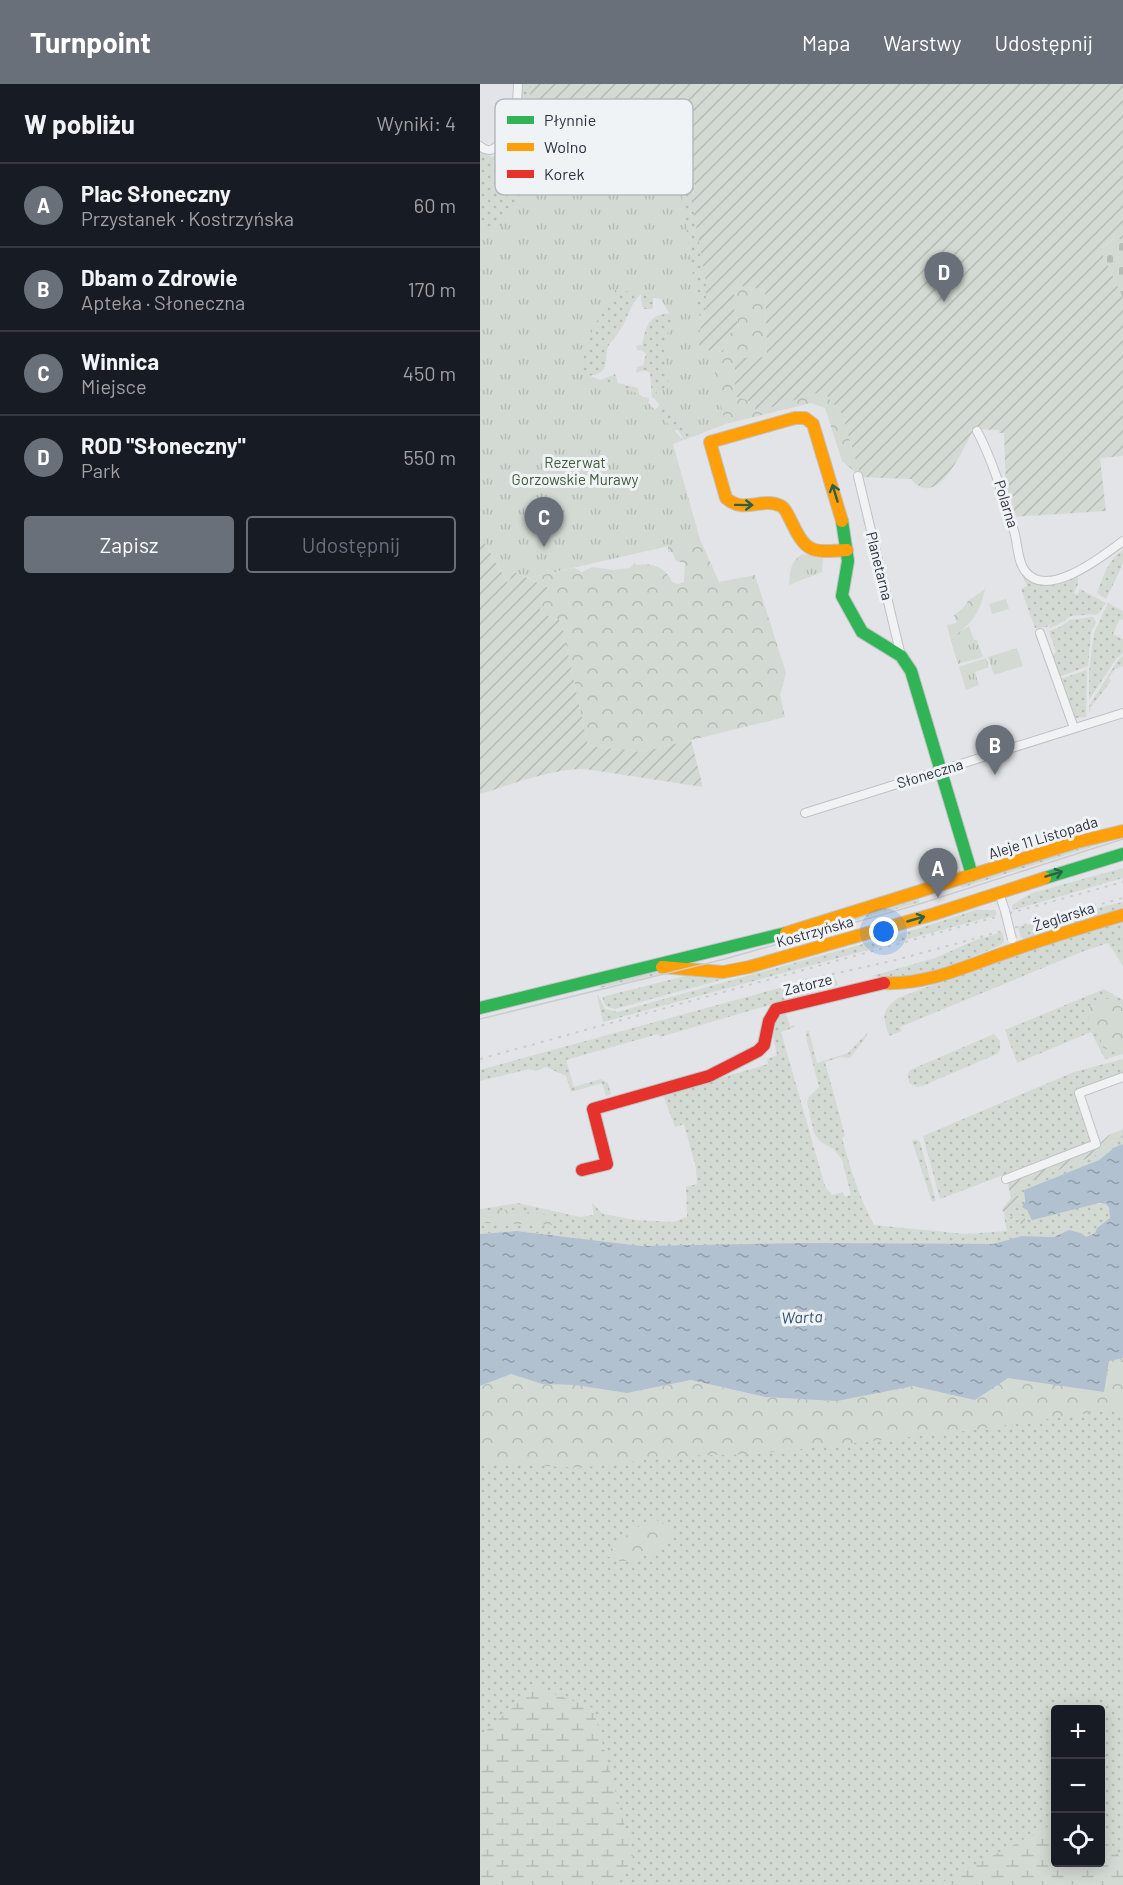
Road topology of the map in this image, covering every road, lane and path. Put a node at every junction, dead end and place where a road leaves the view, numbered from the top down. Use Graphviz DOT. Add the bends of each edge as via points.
graph roads {
  1 [pos="518,84"];
  2 [pos="517,99"];
  3 [pos="480,146"];
  4 [pos="495,149"];
  5 [pos="977,431"];
  6 [pos="858,476"];
  7 [pos="1123,541"];
  8 [pos="847,550"];
  9 [pos="1040,633"];
  10 [pos="901,656"];
  11 [pos="1123,713"];
  12 [pos="1074,728"];
  13 [pos="941,771"];
  14 [pos="806,813"];
  15 [pos="1123,831"];
  16 [pos="1123,854"];
  17 [pos="972,875"];
  18 [pos="999,892"];
  19 [pos="1123,915"];
  20 [pos="748,943"];
  21 [pos="1013,944"];
  22 [pos="749,967"];
  23 [pos="634,970"];
  24 [pos="481,1004"];
  25 [pos="1123,1077"];
  26 [pos="582,1170"];
  27 [pos="1006,1179"];
  1 -- 2 [label="street"];
  3 -- 4 [label="street"];
  5 -- 7 [label="street, Polarna" via="1000,484 1026,573 1042,579 1059,579 1086,567"];
  6 -- 10 [label="street, Planetarna"];
  8 -- 8 [label="street, one-way" via="844,526 810,419 786,419 710,442 730,503 777,504 785,508 807,549 816,553"];
  8 -- 10 [label="street" via="842,596 852,617 862,632"];
  9 -- 12 [label="street"];
  10 -- 13 [label="street" via="911,670"];
  11 -- 12 [label="street, Słoneczna"];
  12 -- 13 [label="street, Słoneczna"];
  13 -- 14 [label="street, Słoneczna"];
  13 -- 17 [label="street"];
  15 -- 17 [label="street, Aleje 11 Listopada"];
  18 -- 16 [label="street, one-way"];
  17 -- 20 [label="street, Kostrzyńska"];
  18 -- 21 [label="street, bridge"];
  22 -- 18 [label="street, Kostrzyńska, one-way"];
  19 -- 21 [label="street, Żeglarska"];
  20 -- 22 [label="street" via="726,951 720,959 728,968"];
  20 -- 23 [label="street, Kostrzyńska"];
  21 -- 26 [label="street, Zatorze" via="929,980 881,983 776,1009 764,1045 758,1051 708,1076 592,1109 607,1164"];
  22 -- 23 [label="street, Kostrzyńska" via="723,972 668,967"];
  23 -- 24 [label="street, Kostrzyńska"];
  25 -- 27 [label="street" via="1079,1093 1096,1144"];
}
